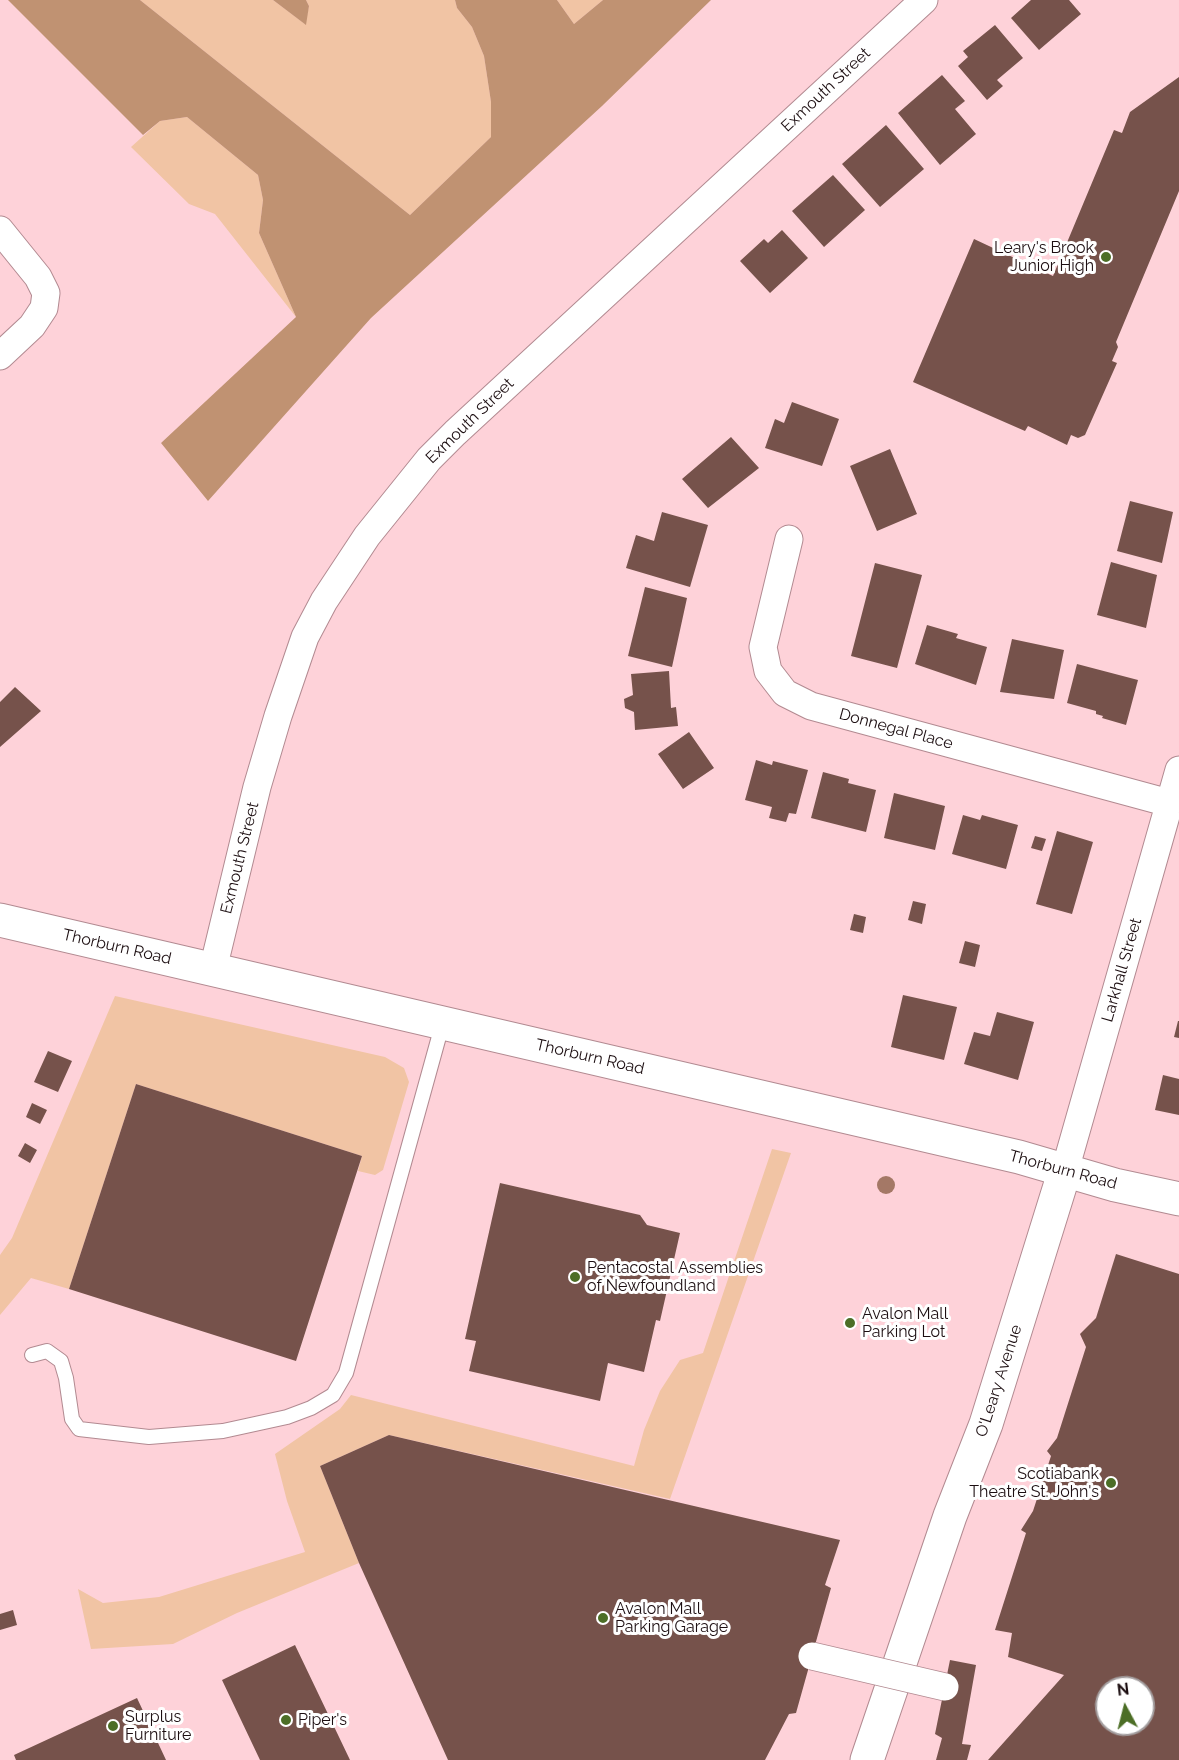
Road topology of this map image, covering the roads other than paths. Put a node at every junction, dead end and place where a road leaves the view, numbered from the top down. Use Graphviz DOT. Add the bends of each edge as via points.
graph roads {
  1 [pos="924,0"];
  2 [pos="0,230"];
  3 [pos="0,356"];
  4 [pos="789,539"];
  5 [pos="1179,770"];
  6 [pos="1169,803"];
  7 [pos="0,920"];
  8 [pos="213,969"];
  9 [pos="443,1022"];
  10 [pos="1065,1170"];
  11 [pos="1179,1199"];
  12 [pos="32,1355"];
  13 [pos="812,1656"];
  14 [pos="945,1687"];
  15 [pos="867,1760"];
  1 -- 8 [label="street, Exmouth Street" via="455,432 367,536 324,601 301,649 257,787"];
  2 -- 3 [label="street" via="46,293 44,308 32,326"];
  4 -- 6 [label="street, Donnegal Place" via="763,647 768,671 785,693 811,706"];
  5 -- 6 [label="street, Larkhall Street"];
  6 -- 10 [label="street, Larkhall Street"];
  7 -- 8 [label="main road, Thorburn Road"];
  8 -- 9 [label="main road, Thorburn Road"];
  9 -- 10 [label="main road, Thorburn Road"];
  9 -- 12 [label="lane" via="346,1373 333,1395 287,1417 223,1431 149,1437 79,1429 72,1419 60,1361 48,1351"];
  10 -- 11 [label="main road, Thorburn Road"];
  10 -- 15 [label="main road, O'Leary Avenue" via="986,1424 950,1516"];
  13 -- 14 [label="street, bridge"];
}
